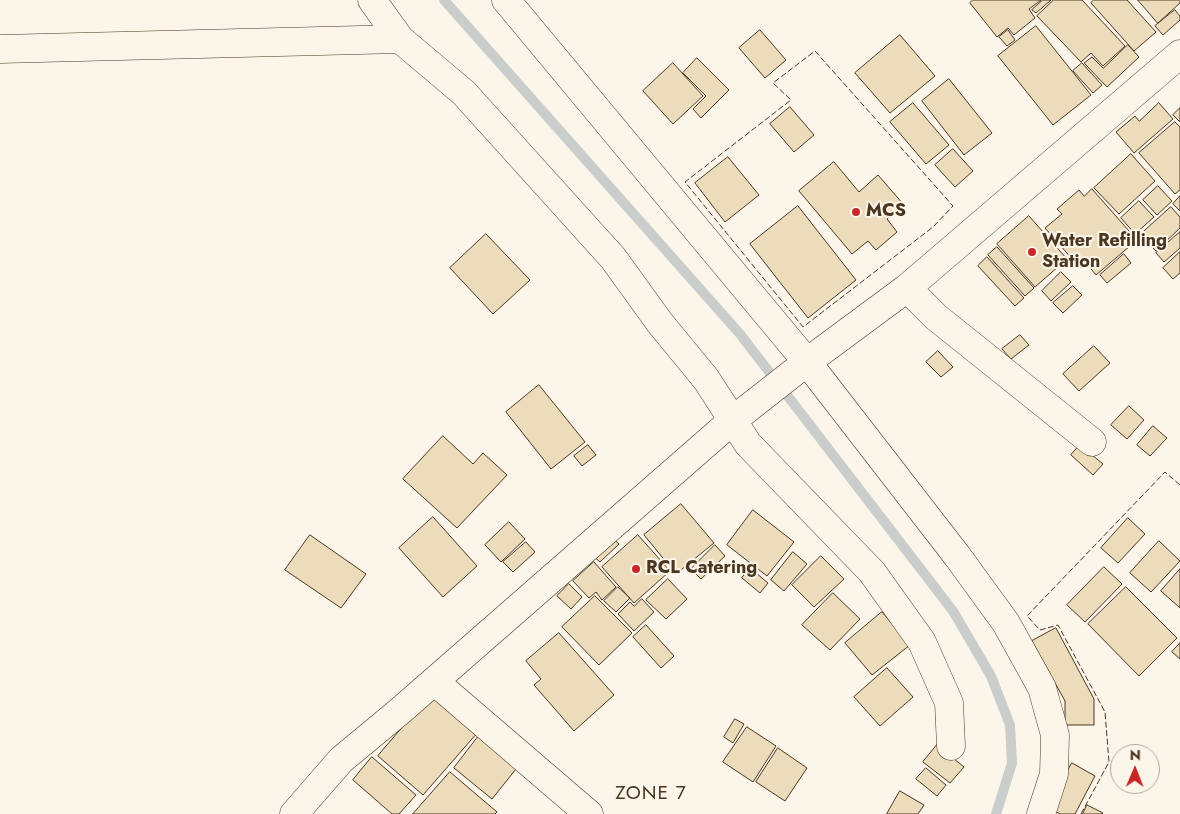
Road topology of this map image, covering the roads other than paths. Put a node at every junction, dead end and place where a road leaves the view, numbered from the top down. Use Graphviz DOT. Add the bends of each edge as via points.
graph roads {
  1 [pos="372,0"];
  2 [pos="506,0"];
  3 [pos="400,38"];
  4 [pos="0,50"];
  5 [pos="1180,54"];
  6 [pos="907,288"];
  7 [pos="799,369"];
  8 [pos="733,420"];
  9 [pos="1092,442"];
  10 [pos="434,681"];
  11 [pos="951,746"];
  12 [pos="294,814"];
  13 [pos="589,814"];
  14 [pos="1041,814"];
  1 -- 3 [label="street"];
  2 -- 7 [label="street"];
  3 -- 4 [label="street"];
  3 -- 8 [label="street" via="464,92 613,258 706,379"];
  5 -- 6 [label="street"];
  6 -- 7 [label="street"];
  6 -- 9 [label="street" via="936,317"];
  7 -- 8 [label="street"];
  7 -- 14 [label="street" via="952,549 1006,623 1042,688 1055,735 1054,774"];
  8 -- 10 [label="street"];
  8 -- 11 [label="street" via="748,444 872,572 922,642 949,703"];
  10 -- 12 [label="street" via="341,760"];
  10 -- 13 [label="street"];
}
